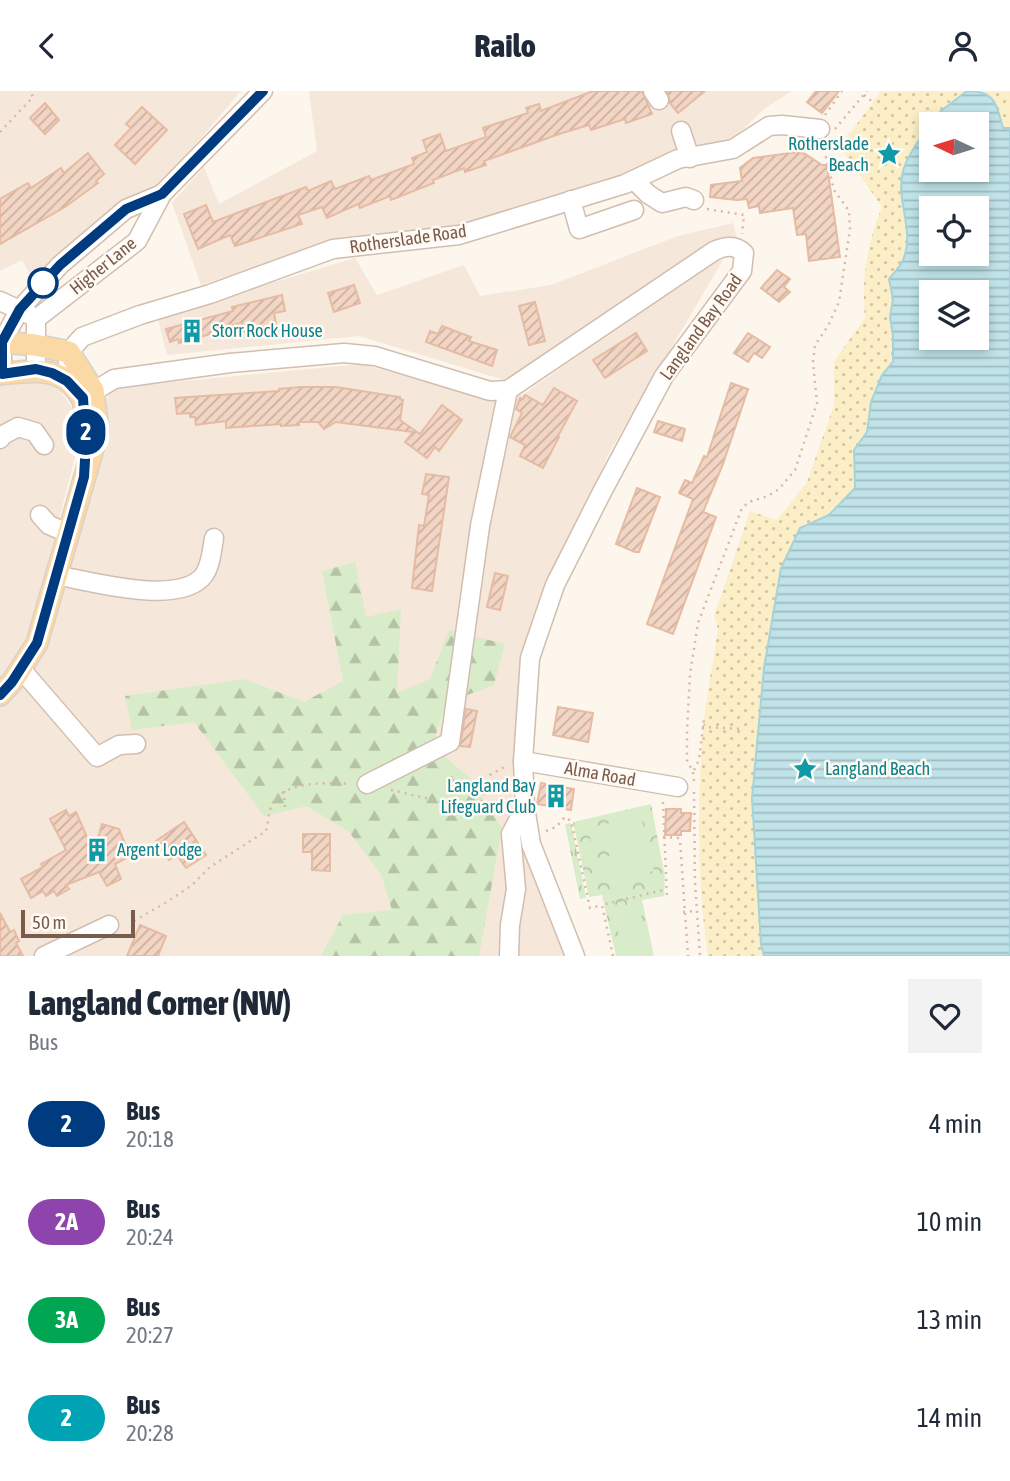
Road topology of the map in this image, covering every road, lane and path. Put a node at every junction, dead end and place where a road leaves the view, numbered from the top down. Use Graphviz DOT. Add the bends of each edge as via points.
graph roads {
  1 [pos="30,91"];
  2 [pos="263,91"];
  3 [pos="842,91"];
  4 [pos="866,93"];
  5 [pos="874,103"];
  6 [pos="681,131"];
  7 [pos="0,132"];
  8 [pos="821,134"];
  9 [pos="690,157"];
  10 [pos="634,180"];
  11 [pos="162,194"];
  12 [pos="571,200"];
  13 [pos="696,204"];
  14 [pos="634,210"];
  15 [pos="740,249"];
  16 [pos="0,301"];
  17 [pos="20,309"];
  18 [pos="36,319"];
  19 [pos="1,342"];
  20 [pos="34,345"];
  21 [pos="69,352"];
  22 [pos="36,369"];
  23 [pos="1,374"];
  24 [pos="67,381"];
  25 [pos="508,390"];
  26 [pos="88,394"];
  27 [pos="0,439"];
  28 [pos="44,445"];
  29 [pos="40,515"];
  30 [pos="68,533"];
  31 [pos="214,538"];
  32 [pos="55,575"];
  33 [pos="21,669"];
  34 [pos="0,695"];
  35 [pos="704,719"];
  36 [pos="702,727"];
  37 [pos="744,729"];
  38 [pos="136,744"];
  39 [pos="523,761"];
  40 [pos="500,768"];
  41 [pos="694,772"];
  42 [pos="362,784"];
  43 [pos="670,785"];
  44 [pos="390,789"];
  45 [pos="284,792"];
  46 [pos="525,807"];
  47 [pos="285,810"];
  48 [pos="544,832"];
  49 [pos="663,838"];
  50 [pos="667,890"];
  51 [pos="667,898"];
  52 [pos="602,905"];
  53 [pos="696,911"];
  54 [pos="683,912"];
  55 [pos="134,921"];
  56 [pos="109,925"];
  57 [pos="44,956"];
  58 [pos="509,956"];
  59 [pos="575,956"];
  60 [pos="613,956"];
  61 [pos="688,956"];
  62 [pos="701,956"];
  1 -- 7 [label="path" via="33,97"];
  2 -- 11 [label="street, Higher Lane"];
  3 -- 8 [label="path" via="822,120"];
  4 -- 5 [label="path"];
  4 -- 8 [label="path" via="834,130"];
  6 -- 9 [label="street"];
  8 -- 9 [label="street, Rotherslade Road" via="769,126 733,149"];
  8 -- 41 [label="path" via="834,190 849,211 839,302 815,345 817,403 795,470 779,489 742,508 698,623 687,731 687,760"];
  9 -- 10 [label="street, Rotherslade Road"];
  10 -- 12 [label="street, Rotherslade Road"];
  10 -- 13 [label="street" via="662,203 686,197"];
  11 -- 17 [label="street, Higher Lane" via="126,209 60,265"];
  11 -- 18 [label="street, Higher Lane" via="137,241"];
  12 -- 14 [label="street" via="579,229"];
  12 -- 21 [label="street, Rotherslade Road" via="459,235 332,249 82,337"];
  13 -- 15 [label="path" via="744,215"];
  15 -- 25 [label="street, Langland Bay Road" via="732,246 714,251"];
  15 -- 39 [label="street, Langland Bay Road" via="744,253 742,271 664,376 555,585 530,658"];
  16 -- 17 [label="street"];
  17 -- 18 [label="street"];
  17 -- 19 [label="street, Higher Lane"];
  18 -- 20 [label="street"];
  19 -- 20 [label="main road"];
  19 -- 23 [label="street, Higher Lane"];
  20 -- 21 [label="main road"];
  20 -- 22 [label="street"];
  21 -- 24 [label="street"];
  21 -- 26 [label="main road"];
  22 -- 23 [label="main road"];
  22 -- 24 [label="main road"];
  24 -- 26 [label="main road"];
  25 -- 26 [label="street" via="490,391 375,356 344,353 160,371 114,379"];
  25 -- 42 [label="street" via="480,526 450,742"];
  26 -- 30 [label="main road" via="84,477"];
  27 -- 28 [label="street" via="18,427 36,432"];
  29 -- 30 [label="street" via="49,525"];
  30 -- 32 [label="main road"];
  31 -- 32 [label="street" via="205,574 184,588 155,591"];
  32 -- 33 [label="main road" via="37,643"];
  33 -- 34 [label="main road"];
  33 -- 38 [label="street" via="97,757 119,745"];
  35 -- 36 [label="path"];
  36 -- 37 [label="path"];
  36 -- 41 [label="path"];
  39 -- 43 [label="street, Alma Road"];
  39 -- 46 [label="street, Langland Bay Road"];
  40 -- 44 [label="path" via="490,775 478,810"];
  41 -- 53 [label="path"];
  42 -- 45 [label="path" via="322,782"];
  43 -- 49 [label="path"];
  45 -- 47 [label="path"];
  45 -- 55 [label="path" via="273,803 266,831 210,867 176,897"];
  46 -- 58 [label="street" via="510,834 516,889"];
  46 -- 59 [label="street, Langland Bay Road" via="531,845"];
  48 -- 52 [label="path" via="565,817 571,821 590,908"];
  49 -- 50 [label="path"];
  49 -- 54 [label="path" via="680,840"];
  50 -- 51 [label="path"];
  50 -- 52 [label="path"];
  52 -- 60 [label="path"];
  53 -- 54 [label="path"];
  53 -- 62 [label="path"];
  54 -- 61 [label="path"];
  56 -- 57 [label="street"];
}
